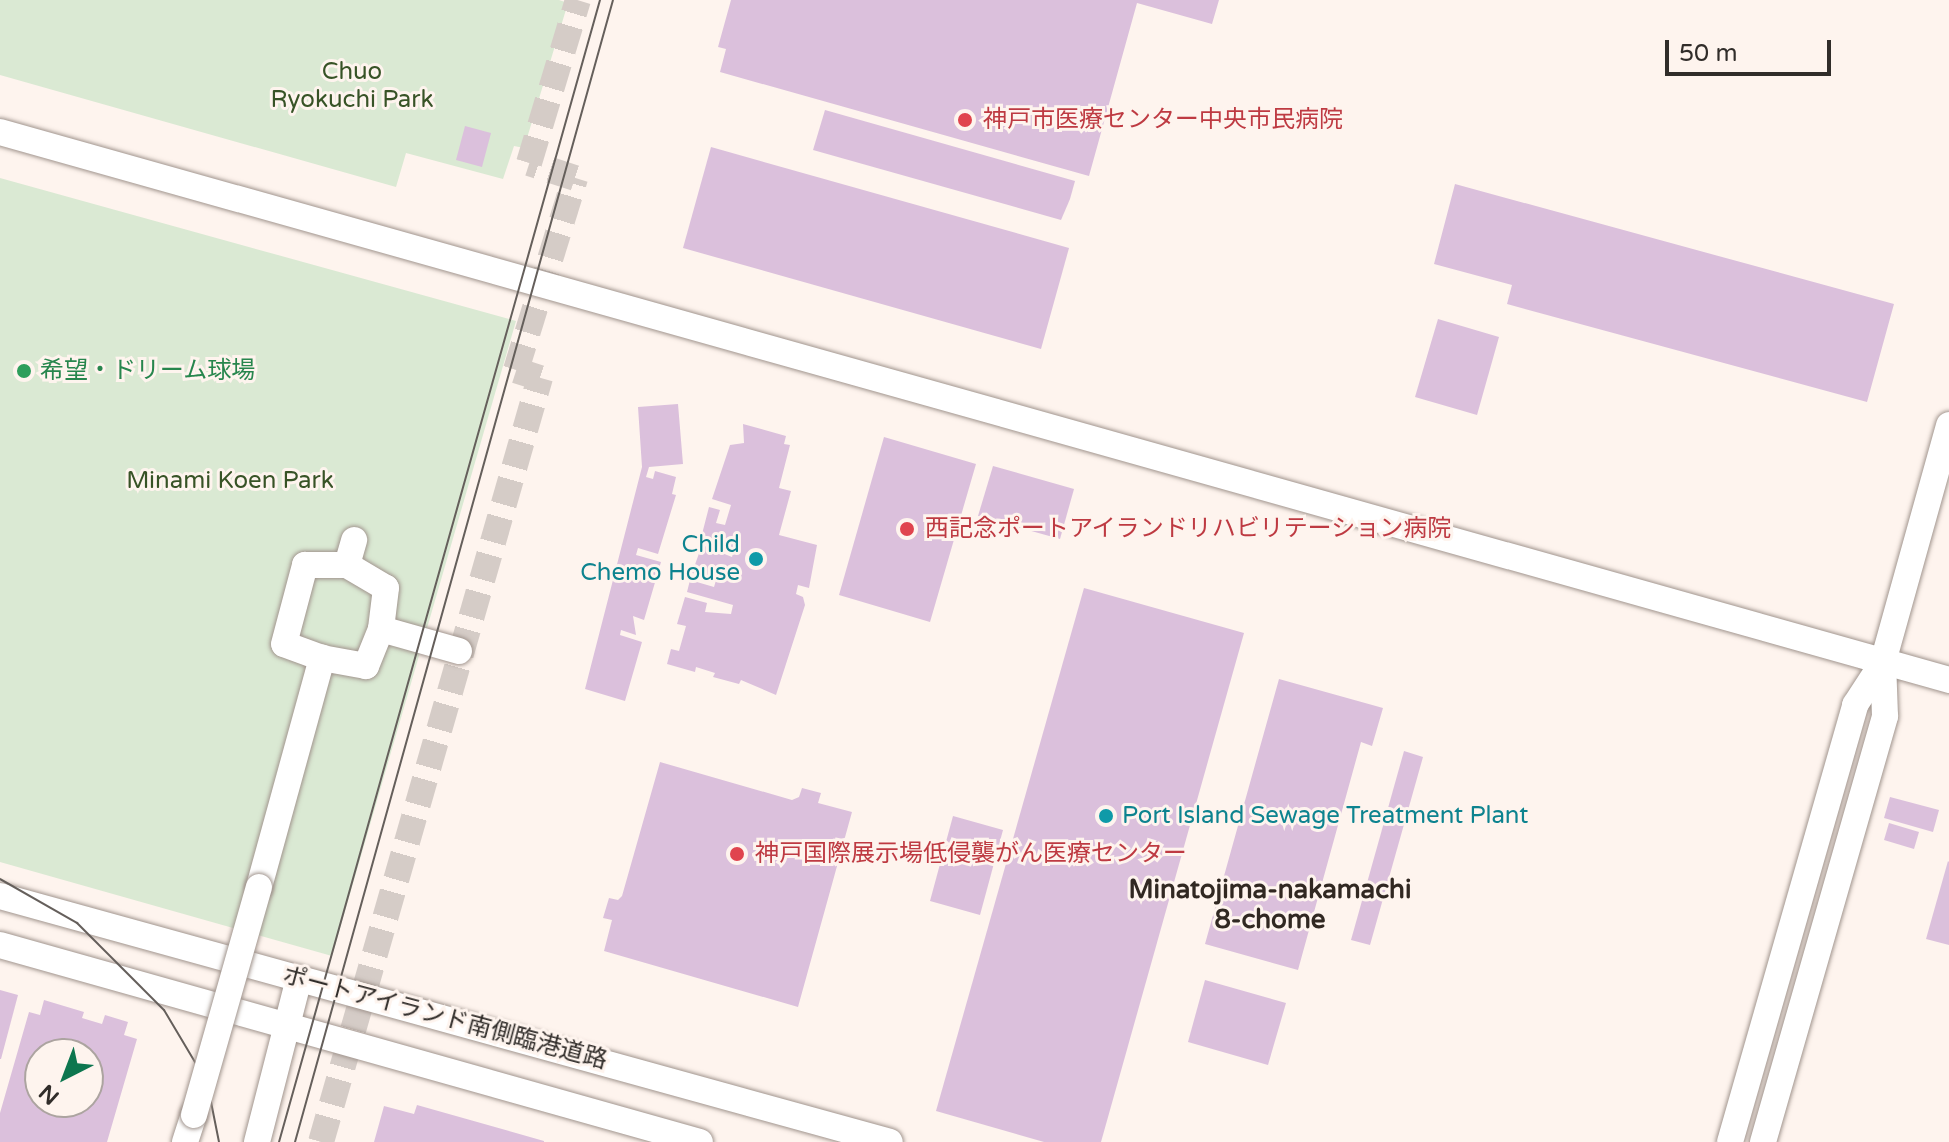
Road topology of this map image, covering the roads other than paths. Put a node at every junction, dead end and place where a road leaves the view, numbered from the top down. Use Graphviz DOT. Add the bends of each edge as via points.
graph roads {
  1 [pos="0,132"];
  2 [pos="1949,425"];
  3 [pos="381,629"];
  4 [pos="459,651"];
  5 [pos="322,658"];
  6 [pos="1883,662"];
  7 [pos="1949,680"];
  8 [pos="0,896"];
  9 [pos="0,945"];
  10 [pos="299,978"];
  11 [pos="285,1027"];
  12 [pos="185,1142"];
  13 [pos="257,1142"];
  14 [pos="700,1142"];
  15 [pos="890,1142"];
  16 [pos="1730,1142"];
  17 [pos="1763,1142"];
  1 -- 6 [label="street"];
  2 -- 6 [label="street"];
  3 -- 4 [label="street"];
  3 -- 5 [label="street" via="366,666"];
  3 -- 5 [label="street" via="386,588 351,552 305,565 284,644"];
  5 -- 12 [label="street, bridge"];
  6 -- 7 [label="street"];
  6 -- 16 [label="street" via="1855,705"];
  6 -- 17 [label="street" via="1885,716"];
  8 -- 10 [label="street, ポートアイランド南側臨港道路"];
  9 -- 11 [label="street, ポートアイランド南側臨港道路"];
  10 -- 11 [label="street"];
  10 -- 15 [label="street, ポートアイランド南側臨港道路"];
  11 -- 13 [label="street"];
  11 -- 14 [label="street, ポートアイランド南側臨港道路"];
}
